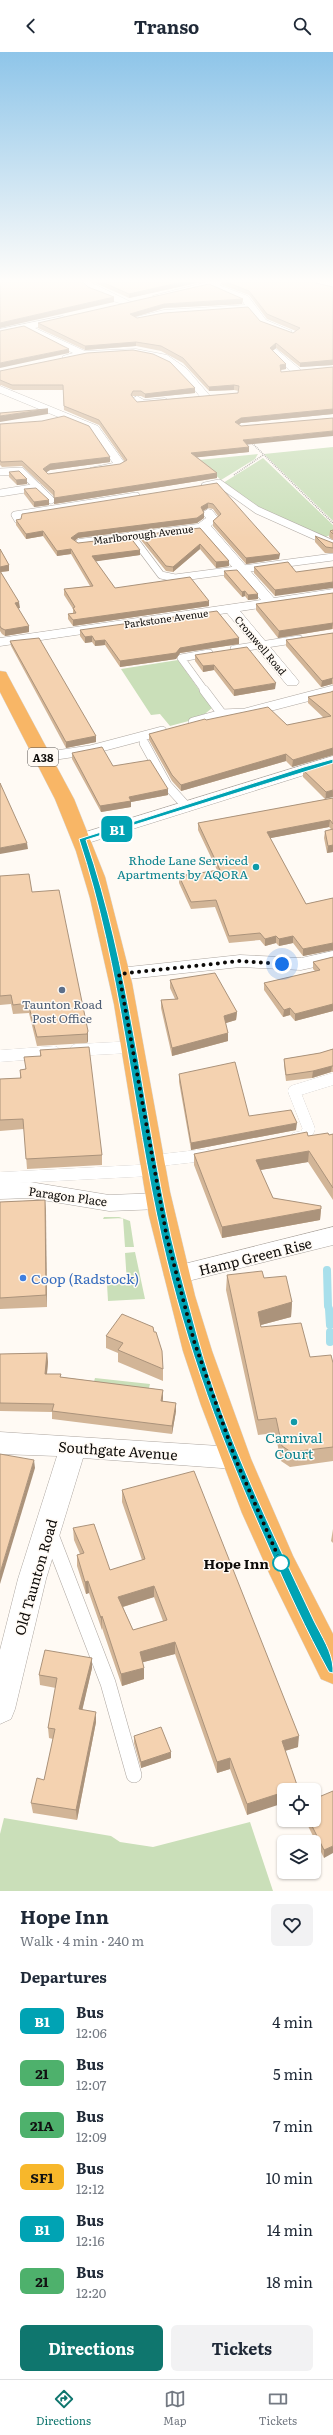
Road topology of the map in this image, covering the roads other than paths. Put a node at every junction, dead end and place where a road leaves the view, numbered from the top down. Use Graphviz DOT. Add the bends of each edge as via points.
graph roads {
  1 [pos="180,368"];
  2 [pos="293,368"];
  3 [pos="310,371"];
  4 [pos="297,372"];
  5 [pos="285,373"];
  6 [pos="0,389"];
  7 [pos="220,395"];
  8 [pos="206,396"];
  9 [pos="192,398"];
  10 [pos="137,399"];
  11 [pos="179,399"];
  12 [pos="64,416"];
  13 [pos="49,420"];
  14 [pos="0,472"];
  15 [pos="80,472"];
  16 [pos="38,487"];
  17 [pos="197,487"];
  18 [pos="0,492"];
  19 [pos="147,495"];
  20 [pos="52,500"];
  21 [pos="208,513"];
  22 [pos="18,520"];
  23 [pos="202,527"];
  24 [pos="131,536"];
  25 [pos="79,543"];
  26 [pos="333,544"];
  27 [pos="333,557"];
  28 [pos="242,569"];
  29 [pos="333,593"];
  30 [pos="270,602"];
  31 [pos="230,608"];
  32 [pos="309,638"];
  33 [pos="0,642"];
  34 [pos="262,645"];
  35 [pos="0,676"];
  36 [pos="292,682"];
  37 [pos="333,690"];
  38 [pos="222,714"];
  39 [pos="185,724"];
  40 [pos="170,729"];
  41 [pos="144,743"];
  42 [pos="43,757"];
  43 [pos="333,761"];
  44 [pos="186,807"];
  45 [pos="82,839"];
  46 [pos="333,957"];
  47 [pos="119,974"];
  48 [pos="134,1047"];
  49 [pos="0,1056"];
  50 [pos="333,1079"];
  51 [pos="283,1140"];
  52 [pos="218,1153"];
  53 [pos="153,1166"];
  54 [pos="0,1178"];
  55 [pos="0,1191"];
  56 [pos="160,1201"];
  57 [pos="333,1236"];
  58 [pos="176,1275"];
  59 [pos="0,1443"];
  60 [pos="73,1446"];
  61 [pos="235,1458"];
  62 [pos="49,1529"];
  63 [pos="333,1668"];
  64 [pos="0,1709"];
  65 [pos="134,1775"];
  1 -- 8 [label="street"];
  2 -- 4 [label="street"];
  3 -- 4 [label="street"];
  4 -- 5 [label="street"];
  6 -- 12 [label="street"];
  7 -- 8 [label="street"];
  8 -- 9 [label="street"];
  10 -- 11 [label="street" via="141,403"];
  12 -- 13 [label="street"];
  12 -- 15 [label="street" via="94,428 120,465"];
  14 -- 16 [label="lane" via="21,471"];
  16 -- 18 [label="lane"];
  16 -- 20 [label="lane"];
  17 -- 26 [label="lane" via="219,483 257,510"];
  19 -- 22 [label="lane" via="15,515"];
  21 -- 23 [label="street" via="213,519"];
  23 -- 24 [label="street, Marlborough Avenue"];
  23 -- 28 [label="street, Marlborough Avenue" via="207,529"];
  24 -- 25 [label="street, Marlborough Avenue"];
  24 -- 28 [label="lane" via="161,575 175,578"];
  27 -- 28 [label="lane"];
  28 -- 30 [label="street, Marlborough Avenue"];
  29 -- 30 [label="street, Parkstone Avenue"];
  30 -- 31 [label="street, Parkstone Avenue"];
  31 -- 33 [label="street, Parkstone Avenue"];
  31 -- 34 [label="street, Cromwell Road"];
  32 -- 34 [label="lane"];
  34 -- 36 [label="street, Cromwell Road"];
  34 -- 38 [label="lane" via="181,658"];
  35 -- 42 [label="main road, A38"];
  37 -- 38 [label="lane" via="245,713"];
  38 -- 39 [label="lane"];
  40 -- 42 [label="lane" via="90,750"];
  41 -- 44 [label="lane" via="167,785"];
  42 -- 45 [label="main road, A38"];
  43 -- 44 [label="street"];
  44 -- 45 [label="street"];
  45 -- 47 [label="main road, A38" via="95,876"];
  46 -- 47 [label="street" via="301,964 245,961"];
  47 -- 48 [label="main road, A38"];
  48 -- 49 [label="lane"];
  48 -- 53 [label="main road, A38"];
  50 -- 51 [label="lane" via="294,1091 309,1130 305,1136"];
  52 -- 53 [label="lane"];
  53 -- 54 [label="lane"];
  53 -- 56 [label="main road, A38"];
  55 -- 56 [label="street, Paragon Place" via="30,1190 109,1203"];
  56 -- 58 [label="main road, A38"];
  57 -- 58 [label="street, Hamp Green Rise"];
  58 -- 61 [label="main road, A38" via="205,1378"];
  59 -- 60 [label="street, Southgate Avenue"];
  60 -- 61 [label="street, Southgate Avenue"];
  60 -- 62 [label="street, Old Taunton Road"];
  61 -- 63 [label="main road, A38" via="311,1628"];
  62 -- 64 [label="street, Old Taunton Road" via="32,1579"];
  62 -- 65 [label="lane" via="124,1731"];
}
